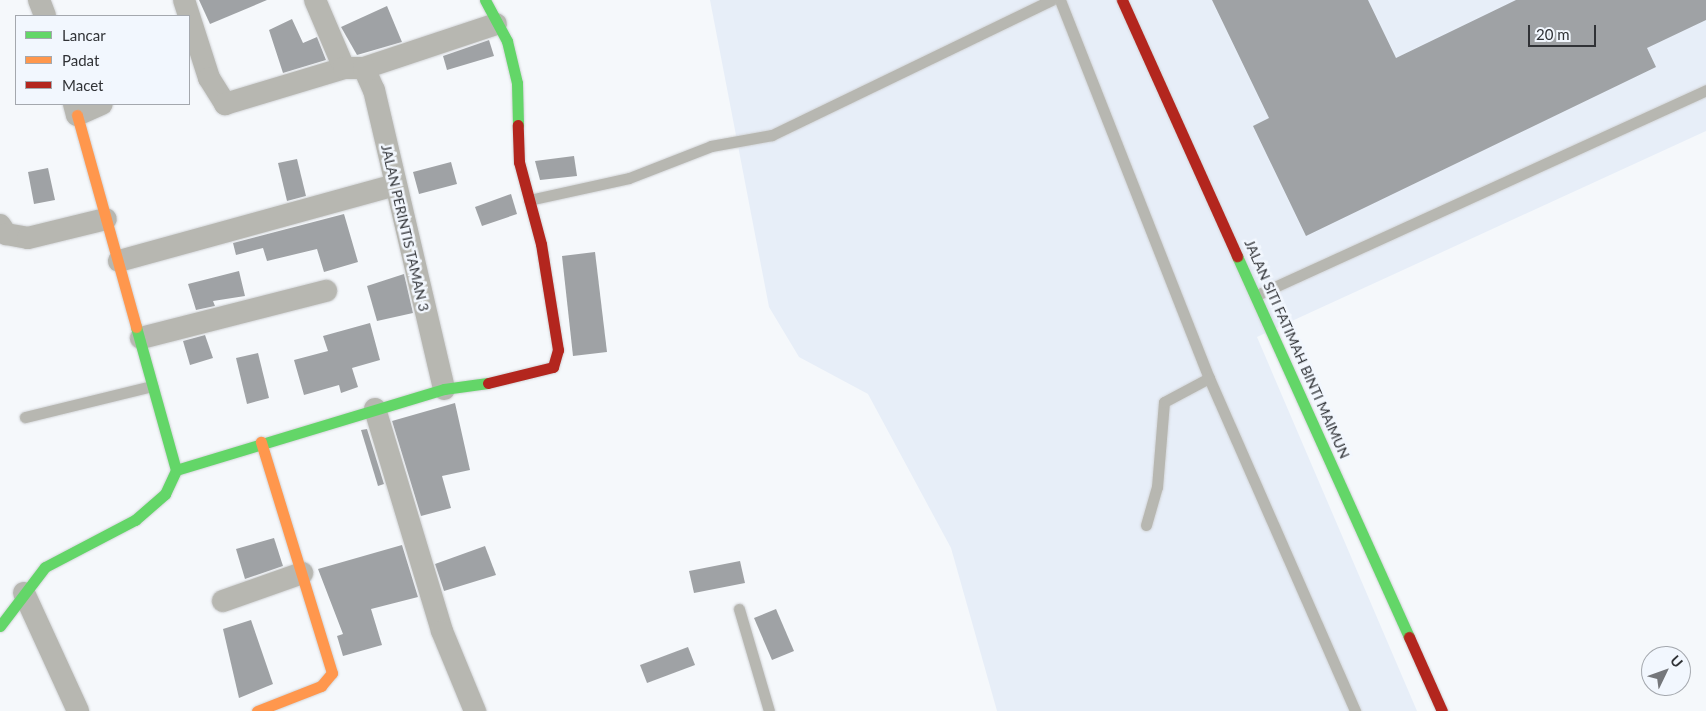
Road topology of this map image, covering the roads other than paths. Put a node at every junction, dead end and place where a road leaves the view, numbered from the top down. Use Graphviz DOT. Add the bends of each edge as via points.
graph roads {
  1 [pos="39,0"];
  2 [pos="184,0"];
  3 [pos="315,0"];
  4 [pos="485,0"];
  5 [pos="1051,0"];
  6 [pos="1060,0"];
  7 [pos="1122,0"];
  8 [pos="44,15"];
  9 [pos="187,15"];
  10 [pos="496,24"];
  11 [pos="190,30"];
  12 [pos="196,60"];
  13 [pos="354,68"];
  14 [pos="1706,90"];
  15 [pos="97,105"];
  16 [pos="76,109"];
  17 [pos="395,185"];
  18 [pos="529,200"];
  19 [pos="106,219"];
  20 [pos="0,225"];
  21 [pos="119,261"];
  22 [pos="326,291"];
  23 [pos="1257,296"];
  24 [pos="141,338"];
  25 [pos="1209,378"];
  26 [pos="152,386"];
  27 [pos="444,389"];
  28 [pos="375,409"];
  29 [pos="26,417"];
  30 [pos="261,442"];
  31 [pos="176,470"];
  32 [pos="1146,525"];
  33 [pos="302,573"];
  34 [pos="24,593"];
  35 [pos="224,601"];
  36 [pos="738,609"];
  37 [pos="0,626"];
  38 [pos="78,711"];
  39 [pos="256,711"];
  40 [pos="475,711"];
  41 [pos="769,711"];
  42 [pos="1354,711"];
  43 [pos="1442,711"];
  1 -- 8 [label="street"];
  2 -- 9 [label="street"];
  3 -- 13 [label="street, JALAN PERINTIS TAMAN 3"];
  4 -- 10 [label="street"];
  5 -- 18 [label="lane" via="772,135 711,146 629,178"];
  6 -- 25 [label="lane"];
  7 -- 23 [label="street, JALAN SITI FATIMAH BINTI MAIMUN"];
  10 -- 13 [label="street"];
  10 -- 18 [label="street" via="507,41 517,84 519,162"];
  11 -- 12 [label="street"];
  12 -- 13 [label="street" via="225,104"];
  13 -- 17 [label="street, JALAN PERINTIS TAMAN 3" via="374,90"];
  14 -- 23 [label="lane"];
  15 -- 16 [label="street"];
  16 -- 19 [label="street"];
  17 -- 21 [label="street"];
  17 -- 27 [label="street, JALAN PERINTIS TAMAN 3"];
  18 -- 27 [label="street" via="558,350 553,367 526,378"];
  19 -- 20 [label="street" via="28,238 6,234"];
  19 -- 21 [label="street"];
  21 -- 24 [label="street"];
  22 -- 24 [label="street"];
  23 -- 43 [label="street, JALAN SITI FATIMAH BINTI MAIMUN"];
  24 -- 26 [label="street"];
  25 -- 32 [label="lane" via="1164,402 1157,487"];
  25 -- 42 [label="lane"];
  26 -- 29 [label="lane"];
  26 -- 31 [label="street"];
  27 -- 28 [label="street"];
  28 -- 30 [label="street"];
  28 -- 40 [label="street" via="442,631"];
  30 -- 31 [label="street"];
  30 -- 33 [label="street"];
  31 -- 34 [label="street" via="165,494 135,520 45,567"];
  33 -- 35 [label="street"];
  33 -- 39 [label="street" via="332,673 321,686"];
  34 -- 37 [label="street"];
  34 -- 38 [label="street"];
  36 -- 41 [label="lane"];
}
